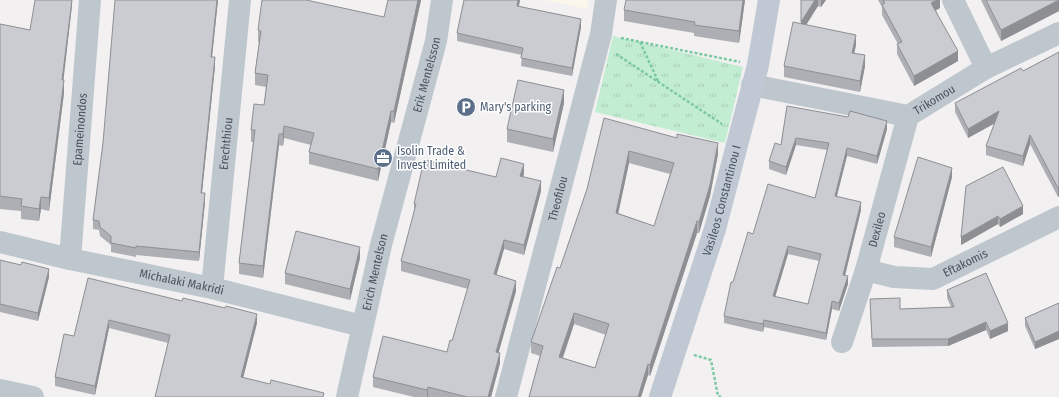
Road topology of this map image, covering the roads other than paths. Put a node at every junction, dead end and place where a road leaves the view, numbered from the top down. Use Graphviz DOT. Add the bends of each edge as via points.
graph roads {
  1 [pos="90,0"];
  2 [pos="240,0"];
  3 [pos="442,0"];
  4 [pos="606,0"];
  5 [pos="768,0"];
  6 [pos="953,0"];
  7 [pos="1059,33"];
  8 [pos="986,68"];
  9 [pos="755,75"];
  10 [pos="908,116"];
  11 [pos="407,148"];
  12 [pos="1057,223"];
  13 [pos="0,242"];
  14 [pos="70,259"];
  15 [pos="866,270"];
  16 [pos="212,288"];
  17 [pos="362,326"];
  18 [pos="842,342"];
  19 [pos="0,390"];
  20 [pos="33,397"];
  21 [pos="347,397"];
  22 [pos="506,397"];
  23 [pos="660,397"];
  1 -- 14 [label="street, Epameinondos"];
  2 -- 16 [label="street, Erechthiou"];
  3 -- 11 [label="street, Erik Mentelsson" via="436,41"];
  4 -- 22 [label="street, Theofilou" via="607,43"];
  5 -- 9 [label="main road, Vasileos Constantinou I"];
  6 -- 8 [label="street"];
  7 -- 8 [label="street, Trikomou"];
  8 -- 10 [label="street, Trikomou"];
  9 -- 10 [label="street, Trikomou"];
  9 -- 23 [label="main road, Vasileos Constantinou I" via="715,229"];
  10 -- 15 [label="street, Dexileo"];
  11 -- 17 [label="street, Erich Mentelson" via="380,245"];
  12 -- 15 [label="street, Eftakomis" via="933,279 894,277"];
  13 -- 14 [label="street, Michalaki Makridi"];
  14 -- 16 [label="street, Michalaki Makridi"];
  15 -- 18 [label="street, Dexileo"];
  16 -- 17 [label="street, Michalaki Makridi"];
  17 -- 21 [label="street, Erich Mentelson"];
  19 -- 20 [label="street"];
}
